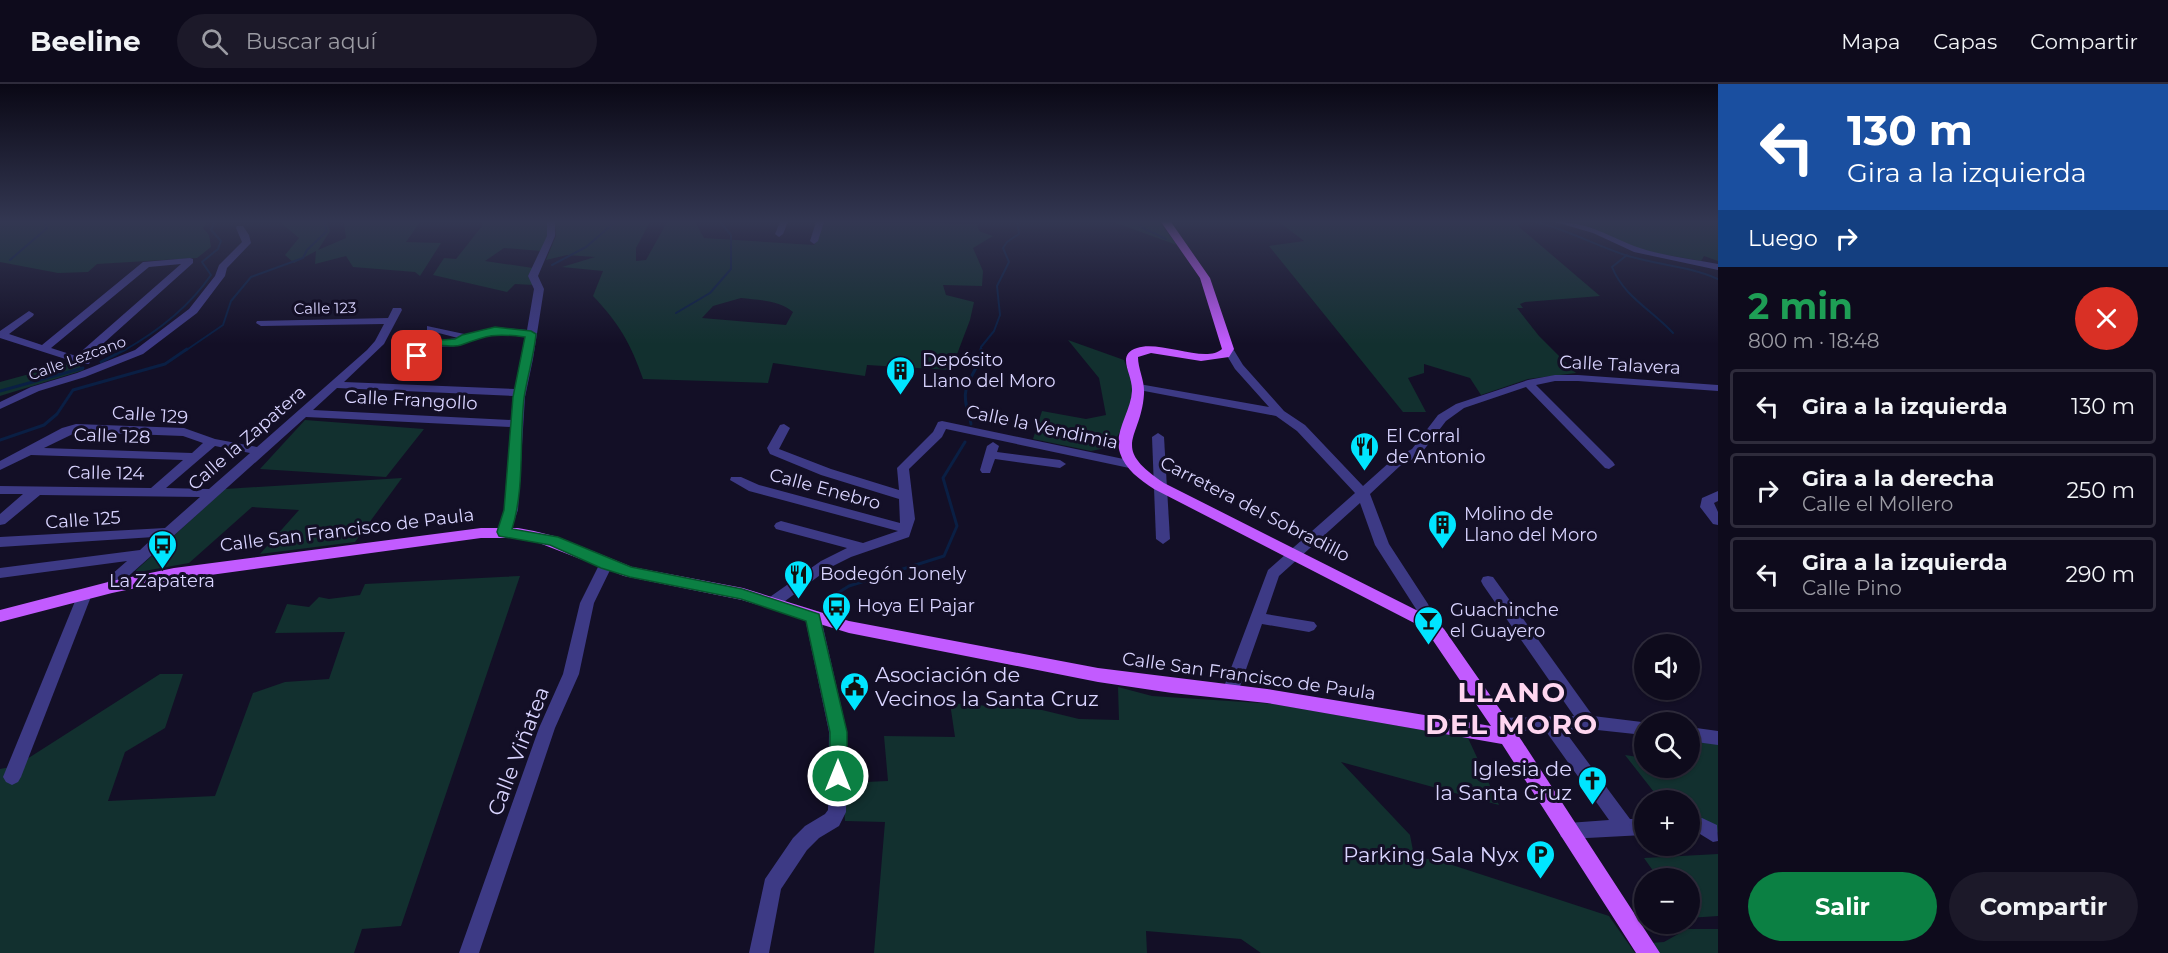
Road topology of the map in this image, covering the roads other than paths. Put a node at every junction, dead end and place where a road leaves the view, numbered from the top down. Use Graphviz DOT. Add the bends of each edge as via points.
graph roads {
  1 [pos="167,263"];
  2 [pos="188,263"];
  3 [pos="226,263"];
  4 [pos="539,263"];
  5 [pos="1194,263"];
  6 [pos="1697,263"];
  7 [pos="1718,267"];
  8 [pos="397,310"];
  9 [pos="29,314"];
  10 [pos="390,321"];
  11 [pos="261,324"];
  12 [pos="430,328"];
  13 [pos="531,334"];
  14 [pos="1,335"];
  15 [pos="466,337"];
  16 [pos="43,349"];
  17 [pos="1228,349"];
  18 [pos="79,359"];
  19 [pos="408,366"];
  20 [pos="98,368"];
  21 [pos="1528,383"];
  22 [pos="336,385"];
  23 [pos="1139,387"];
  24 [pos="1718,388"];
  25 [pos="520,393"];
  26 [pos="0,406"];
  27 [pos="304,413"];
  28 [pos="1280,413"];
  29 [pos="516,424"];
  30 [pos="784,428"];
  31 [pos="997,436"];
  32 [pos="1125,437"];
  33 [pos="1158,437"];
  34 [pos="212,442"];
  35 [pos="29,451"];
  36 [pos="260,451"];
  37 [pos="991,455"];
  38 [pos="1095,455"];
  39 [pos="194,458"];
  40 [pos="1060,464"];
  41 [pos="1134,465"];
  42 [pos="1609,465"];
  43 [pos="0,466"];
  44 [pos="986,470"];
  45 [pos="736,480"];
  46 [pos="1159,486"];
  47 [pos="0,490"];
  48 [pos="37,490"];
  49 [pos="154,492"];
  50 [pos="212,493"];
  51 [pos="1363,494"];
  52 [pos="1718,495"];
  53 [pos="906,497"];
  54 [pos="1718,520"];
  55 [pos="0,521"];
  56 [pos="781,526"];
  57 [pos="906,529"];
  58 [pos="168,532"];
  59 [pos="504,532"];
  60 [pos="1163,538"];
  61 [pos="0,542"];
  62 [pos="863,548"];
  63 [pos="143,554"];
  64 [pos="1295,555"];
  65 [pos="606,564"];
  66 [pos="0,573"];
  67 [pos="1488,581"];
  68 [pos="112,586"];
  69 [pos="85,594"];
  70 [pos="772,603"];
  71 [pos="0,616"];
  72 [pos="813,618"];
  73 [pos="1257,618"];
  74 [pos="1428,623"];
  75 [pos="1309,626"];
  76 [pos="1230,692"];
  77 [pos="1587,722"];
  78 [pos="1549,723"];
  79 [pos="1634,727"];
  80 [pos="1504,731"];
  81 [pos="1700,736"];
  82 [pos="1718,738"];
  83 [pos="12,777"];
  84 [pos="1700,825"];
  85 [pos="1634,826"];
  86 [pos="1634,827"];
  87 [pos="1568,831"];
  88 [pos="1713,834"];
  89 [pos="469,953"];
  90 [pos="759,953"];
  91 [pos="1649,953"];
  1 -- 16 [label="street" via="146,264"];
  2 -- 18 [label="street"];
  3 -- 20 [label="street, Calle Lezcano" via="193,311 139,352"];
  4 -- 13 [label="street" via="533,276 539,289"];
  5 -- 17 [label="main road" via="1205,278"];
  6 -- 7 [label="street"];
  8 -- 10 [label="street, Calle la Zapatera"];
  9 -- 14 [label="street"];
  10 -- 11 [label="street, Calle 123"];
  10 -- 22 [label="street, Calle la Zapatera" via="380,342"];
  12 -- 15 [label="street"];
  13 -- 15 [label="street" via="495,330"];
  13 -- 25 [label="street"];
  14 -- 16 [label="street"];
  15 -- 19 [label="street" via="457,343 430,344"];
  16 -- 18 [label="street"];
  17 -- 23 [label="main road" via="1222,356 1205,358 1155,350 1135,352 1131,359"];
  17 -- 28 [label="street"];
  18 -- 20 [label="street"];
  20 -- 26 [label="street, Calle Lezcano" via="35,388"];
  21 -- 24 [label="street, Calle Talavera" via="1578,378"];
  21 -- 42 [label="street"];
  21 -- 51 [label="street, Calle Talavera" via="1460,406 1442,418 1416,452 1396,464"];
  22 -- 25 [label="street"];
  22 -- 27 [label="street, Calle la Zapatera"];
  23 -- 28 [label="street"];
  23 -- 32 [label="main road"];
  25 -- 29 [label="street"];
  27 -- 29 [label="street, Calle Frangollo"];
  27 -- 36 [label="street, Calle la Zapatera"];
  28 -- 51 [label="street" via="1301,428"];
  29 -- 59 [label="street" via="511,510"];
  30 -- 53 [label="street" via="774,451"];
  31 -- 37 [label="street"];
  31 -- 38 [label="street, Calle la Vendimia"];
  31 -- 53 [label="street, Calle la Vendimia" via="942,425 938,434 903,468"];
  32 -- 38 [label="street" via="1113,451"];
  32 -- 41 [label="main road, Carretera del Sobradillo" via="1126,453"];
  33 -- 46 [label="street"];
  34 -- 35 [label="street, Calle 129" via="184,432 71,429"];
  34 -- 36 [label="street, Calle 129"];
  34 -- 39 [label="street"];
  35 -- 39 [label="street, Calle 128"];
  35 -- 43 [label="street"];
  36 -- 50 [label="street, Calle la Zapatera"];
  37 -- 40 [label="street"];
  37 -- 44 [label="street"];
  38 -- 41 [label="street, Calle la Vendimia"];
  39 -- 49 [label="street"];
  41 -- 46 [label="main road, Carretera del Sobradillo"];
  45 -- 57 [label="street, Calle Enebro" via="754,489"];
  46 -- 60 [label="street"];
  46 -- 64 [label="main road, Carretera del Sobradillo"];
  47 -- 48 [label="street, Calle 124"];
  48 -- 49 [label="street, Calle 124"];
  48 -- 55 [label="street"];
  49 -- 50 [label="street, Calle 124"];
  50 -- 58 [label="street, Calle la Zapatera"];
  51 -- 64 [label="street, Calle Talavera"];
  51 -- 74 [label="street" via="1382,545 1424,608"];
  52 -- 54 [label="street" via="1707,501 1707,507"];
  53 -- 57 [label="street"];
  56 -- 62 [label="street"];
  57 -- 62 [label="street" via="897,538"];
  58 -- 61 [label="street, Calle 125"];
  58 -- 63 [label="street, Calle la Zapatera"];
  59 -- 65 [label="main road, Calle San Francisco de Paula" via="553,541"];
  59 -- 68 [label="main road, Calle San Francisco de Paula" via="186,572"];
  62 -- 70 [label="street" via="826,564"];
  63 -- 66 [label="street"];
  63 -- 68 [label="street, Calle la Zapatera"];
  64 -- 73 [label="street, Calle Talavera" via="1273,574"];
  64 -- 74 [label="main road, Carretera del Sobradillo"];
  65 -- 70 [label="main road, Calle San Francisco de Paula"];
  65 -- 89 [label="street, Calle Viñatea" via="587,603 571,674 547,728"];
  67 -- 77 [label="street"];
  68 -- 69 [label="main road, Calle San Francisco de Paula"];
  69 -- 71 [label="main road, Calle San Francisco de Paula"];
  69 -- 83 [label="street"];
  70 -- 72 [label="main road, Calle San Francisco de Paula"];
  72 -- 76 [label="main road, Calle San Francisco de Paula" via="1098,675"];
  72 -- 90 [label="street" via="838,732 837,812 800,844 772,886"];
  73 -- 75 [label="street"];
  73 -- 76 [label="street, Calle Talavera"];
  74 -- 80 [label="main road, Carretera del Sobradillo"];
  76 -- 80 [label="main road, Calle San Francisco de Paula"];
  77 -- 78 [label="street"];
  77 -- 79 [label="street"];
  78 -- 80 [label="street"];
  78 -- 85 [label="street"];
  80 -- 87 [label="main road, Carretera del Sobradillo"];
  81 -- 82 [label="street"];
  84 -- 88 [label="street"];
  86 -- 87 [label="street"];
  87 -- 91 [label="main road, Carretera del Sobradillo"];
}
